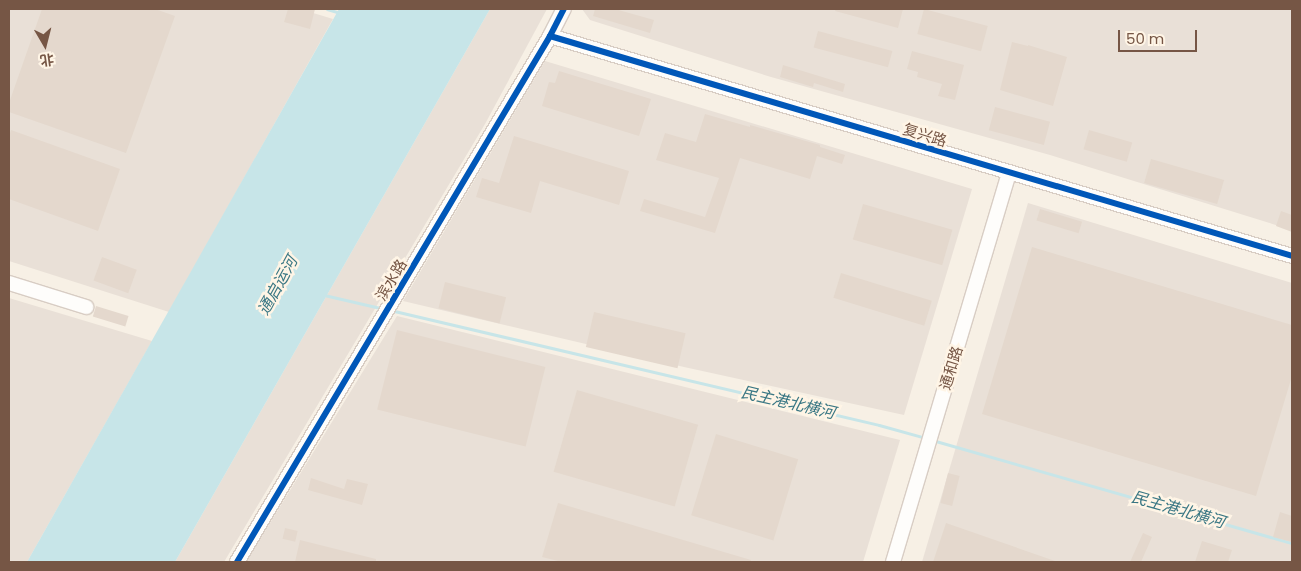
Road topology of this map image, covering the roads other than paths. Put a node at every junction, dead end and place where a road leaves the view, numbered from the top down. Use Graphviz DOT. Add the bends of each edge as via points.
graph roads {
  1 [pos="564,9"];
  2 [pos="550,36"];
  3 [pos="1009,173"];
  4 [pos="1292,256"];
  5 [pos="9,283"];
  6 [pos="86,307"];
  7 [pos="237,562"];
  8 [pos="893,562"];
  1 -- 2 [label="street, 滨水路"];
  2 -- 3 [label="street, 复兴路"];
  2 -- 7 [label="street, 滨水路"];
  3 -- 4 [label="street, 复兴路"];
  3 -- 8 [label="street, 通和路"];
  5 -- 6 [label="street"];
}
